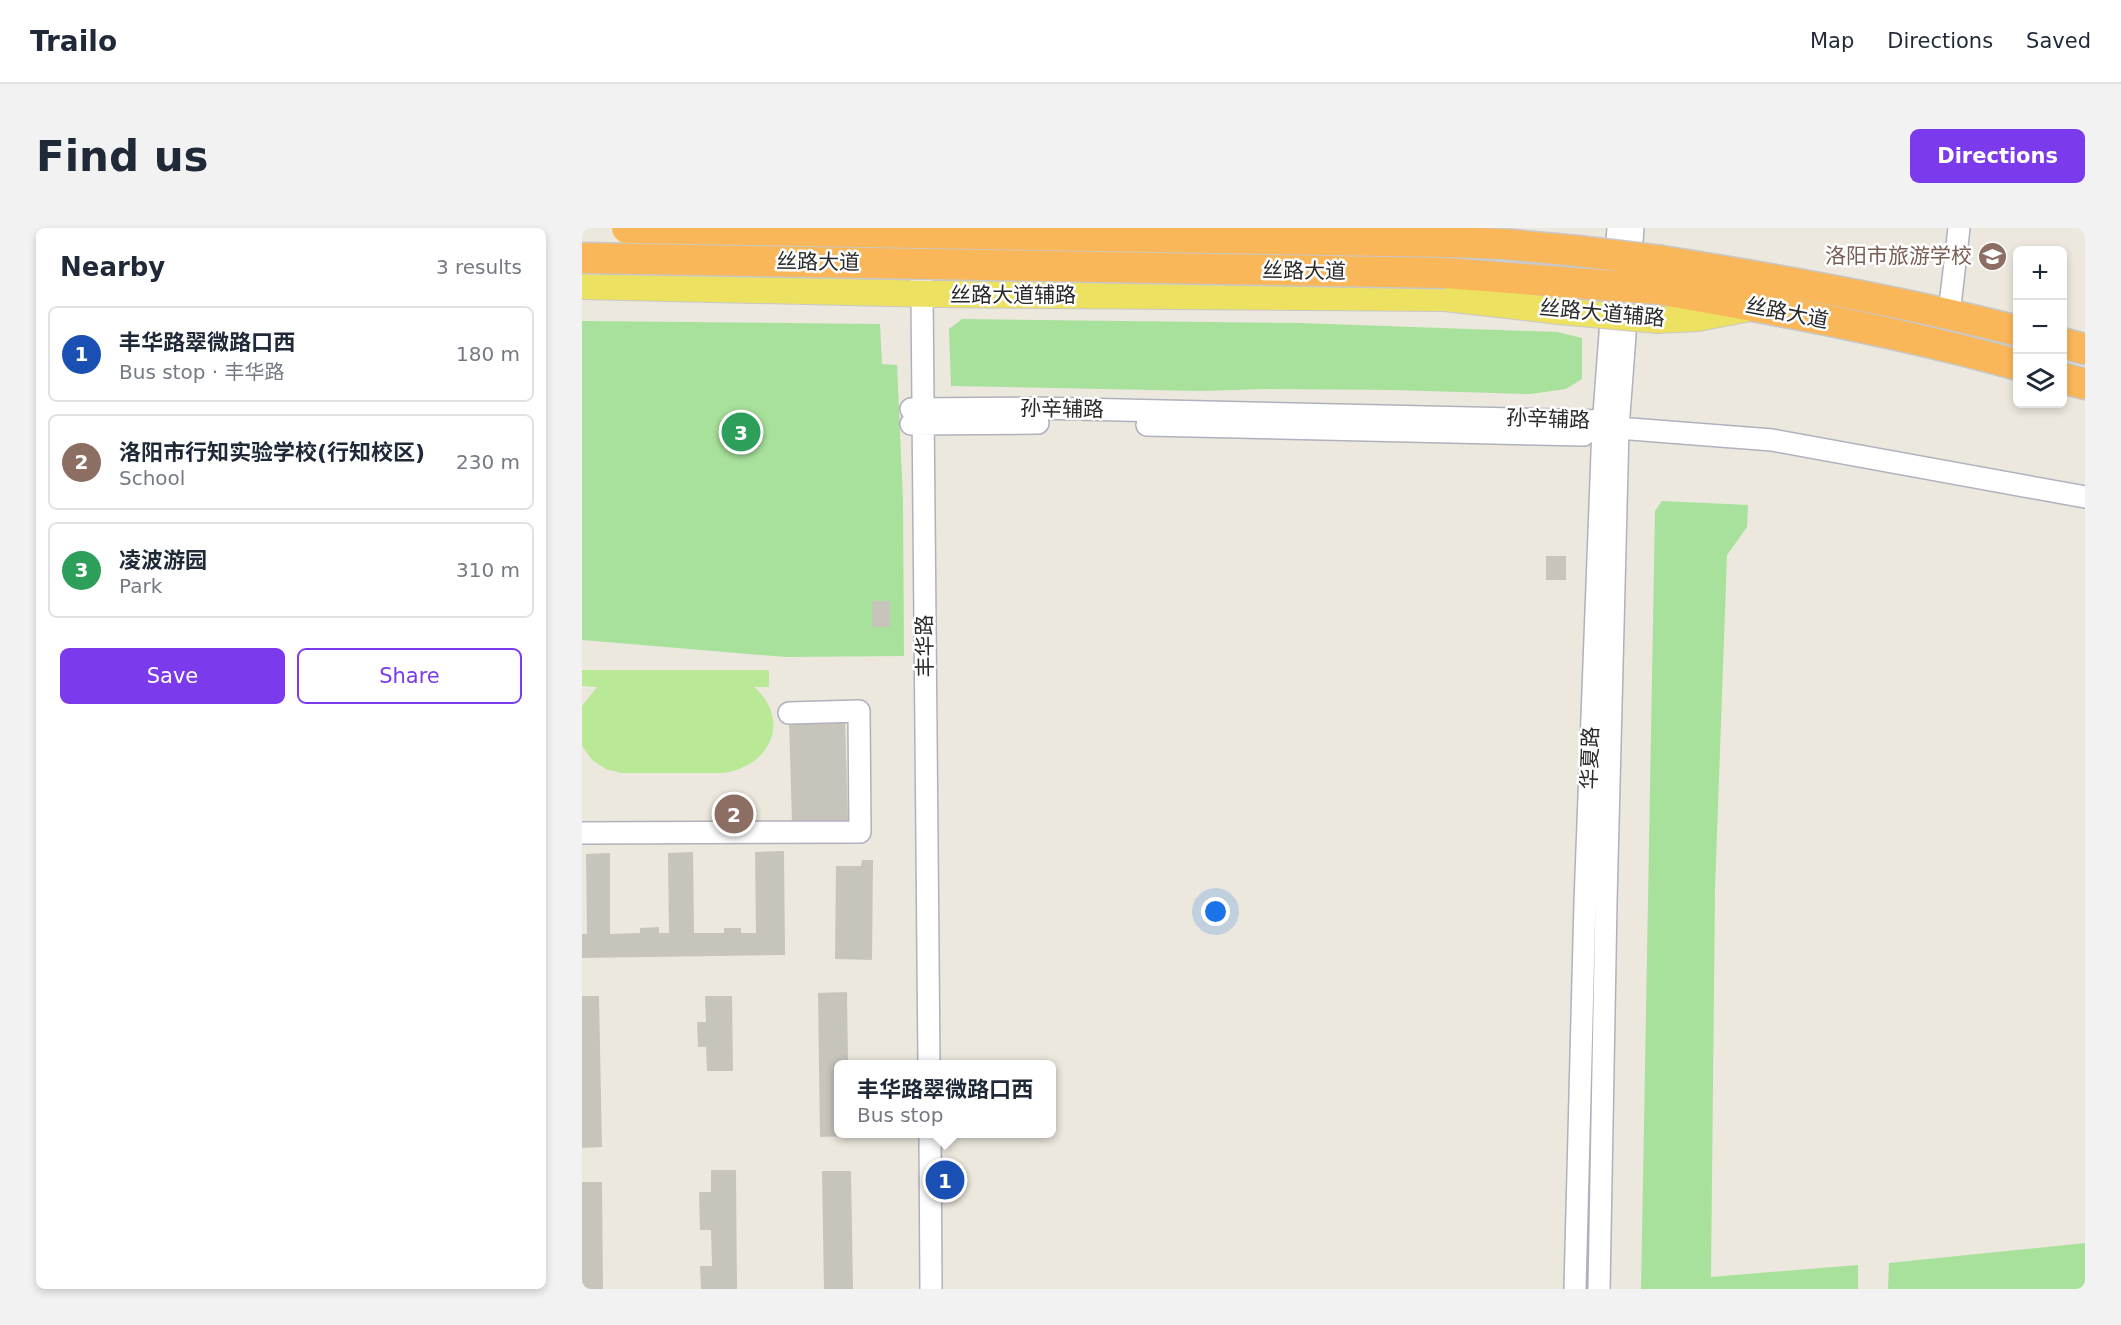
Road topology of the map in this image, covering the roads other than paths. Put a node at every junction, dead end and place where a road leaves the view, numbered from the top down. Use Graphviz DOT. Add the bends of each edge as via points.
graph roads {
  1 [pos="627,228"];
  2 [pos="907,228"];
  3 [pos="918,228"];
  4 [pos="1501,228"];
  5 [pos="1618,228"];
  6 [pos="1633,228"];
  7 [pos="1959,228"];
  8 [pos="1578,251"];
  9 [pos="582,258"];
  10 [pos="1659,275"];
  11 [pos="582,286"];
  12 [pos="1445,286"];
  13 [pos="916,294"];
  14 [pos="1759,307"];
  15 [pos="1949,314"];
  16 [pos="2013,330"];
  17 [pos="2067,344"];
  18 [pos="2085,349"];
  19 [pos="2013,364"];
  20 [pos="2067,379"];
  21 [pos="2085,384"];
  22 [pos="917,416"];
  23 [pos="1608,428"];
  24 [pos="2085,497"];
  25 [pos="789,713"];
  26 [pos="582,833"];
  27 [pos="919,1060"];
  28 [pos="929,1060"];
  29 [pos="920,1138"];
  30 [pos="930,1138"];
  31 [pos="921,1289"];
  32 [pos="931,1289"];
  33 [pos="1575,1289"];
  34 [pos="1599,1289"];
  1 -- 8 [label="highway, 丝路大道, bridge" via="1447,242"];
  2 -- 13 [label="street, 丰华路"];
  3 -- 13 [label="street, 丰华路"];
  4 -- 8 [label="main road"];
  5 -- 23 [label="street, 华夏路"];
  6 -- 23 [label="street, 华夏路"];
  7 -- 15 [label="street"];
  8 -- 10 [label="highway, 丝路大道, bridge"];
  9 -- 12 [label="highway, 丝路大道, bridge"];
  10 -- 12 [label="highway, 丝路大道, bridge" via="1574,283"];
  10 -- 14 [label="highway, 丝路大道"];
  10 -- 15 [label="highway, 丝路大道" via="1759,276"];
  11 -- 13 [label="main road, 丝路大道辅路"];
  12 -- 13 [label="main road, 丝路大道辅路"];
  12 -- 14 [label="main road, 丝路大道辅路, bridge" via="1559,311 1658,320 1698,318"];
  13 -- 22 [label="street, 丰华路"];
  14 -- 19 [label="highway, 丝路大道" via="1941,344"];
  15 -- 16 [label="highway, 丝路大道"];
  17 -- 18 [label="highway"];
  20 -- 21 [label="highway"];
  22 -- 23 [label="street, 孙辛辅路" via="1035,408"];
  22 -- 27 [label="street, 丰华路"];
  22 -- 28 [label="street, 丰华路"];
  23 -- 24 [label="street, 孙辛辅路" via="1772,440"];
  23 -- 33 [label="street, 华夏路" via="1585,902"];
  23 -- 34 [label="street, 华夏路" via="1606,914"];
  25 -- 26 [label="street" via="859,711 860,832"];
  29 -- 31 [label="street"];
  30 -- 32 [label="street"];
}
